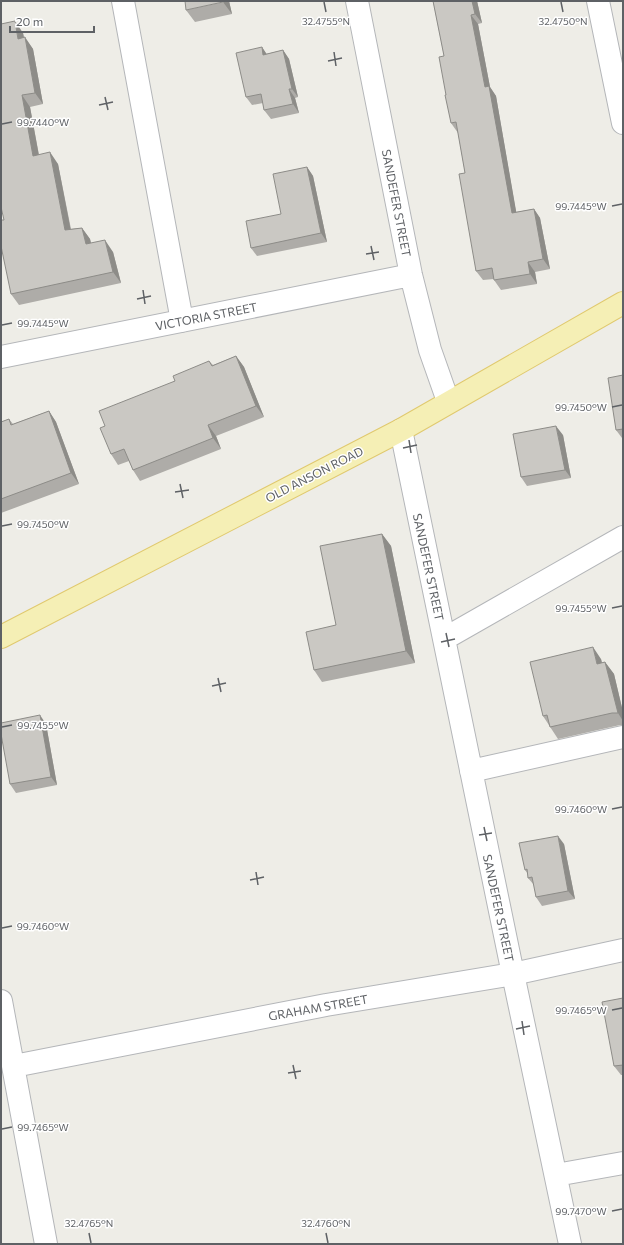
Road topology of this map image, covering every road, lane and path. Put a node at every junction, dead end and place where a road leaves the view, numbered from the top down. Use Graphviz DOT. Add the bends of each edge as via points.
graph roads {
  1 [pos="123,1"];
  2 [pos="357,1"];
  3 [pos="598,1"];
  4 [pos="623,123"];
  5 [pos="411,275"];
  6 [pos="623,303"];
  7 [pos="182,321"];
  8 [pos="1,357"];
  9 [pos="448,401"];
  10 [pos="401,430"];
  11 [pos="623,537"];
  12 [pos="1,637"];
  13 [pos="444,639"];
  14 [pos="623,737"];
  15 [pos="471,771"];
  16 [pos="623,950"];
  17 [pos="513,974"];
  18 [pos="1,1001"];
  19 [pos="14,1066"];
  20 [pos="623,1163"];
  21 [pos="556,1175"];
  22 [pos="46,1244"];
  23 [pos="570,1244"];
  1 -- 7 [label="street"];
  2 -- 5 [label="street, SANDEFER STREET"];
  3 -- 4 [label="street"];
  5 -- 7 [label="street, VICTORIA STREET"];
  5 -- 9 [label="street, SANDEFER STREET" via="430,350"];
  6 -- 9 [label="main road, OLD ANSON ROAD"];
  7 -- 8 [label="street, VICTORIA STREET"];
  9 -- 10 [label="main road, OLD ANSON ROAD"];
  10 -- 12 [label="main road, OLD ANSON ROAD"];
  10 -- 13 [label="street, SANDEFER STREET"];
  11 -- 13 [label="street"];
  13 -- 15 [label="street, SANDEFER STREET"];
  14 -- 15 [label="street"];
  15 -- 17 [label="street, SANDEFER STREET"];
  16 -- 17 [label="street, GRAHAM STREET"];
  17 -- 19 [label="street, GRAHAM STREET" via="326,1005"];
  17 -- 21 [label="street, SANDEFER STREET"];
  18 -- 19 [label="street"];
  19 -- 22 [label="street"];
  20 -- 21 [label="street"];
  21 -- 23 [label="street, SANDEFER STREET"];
}
